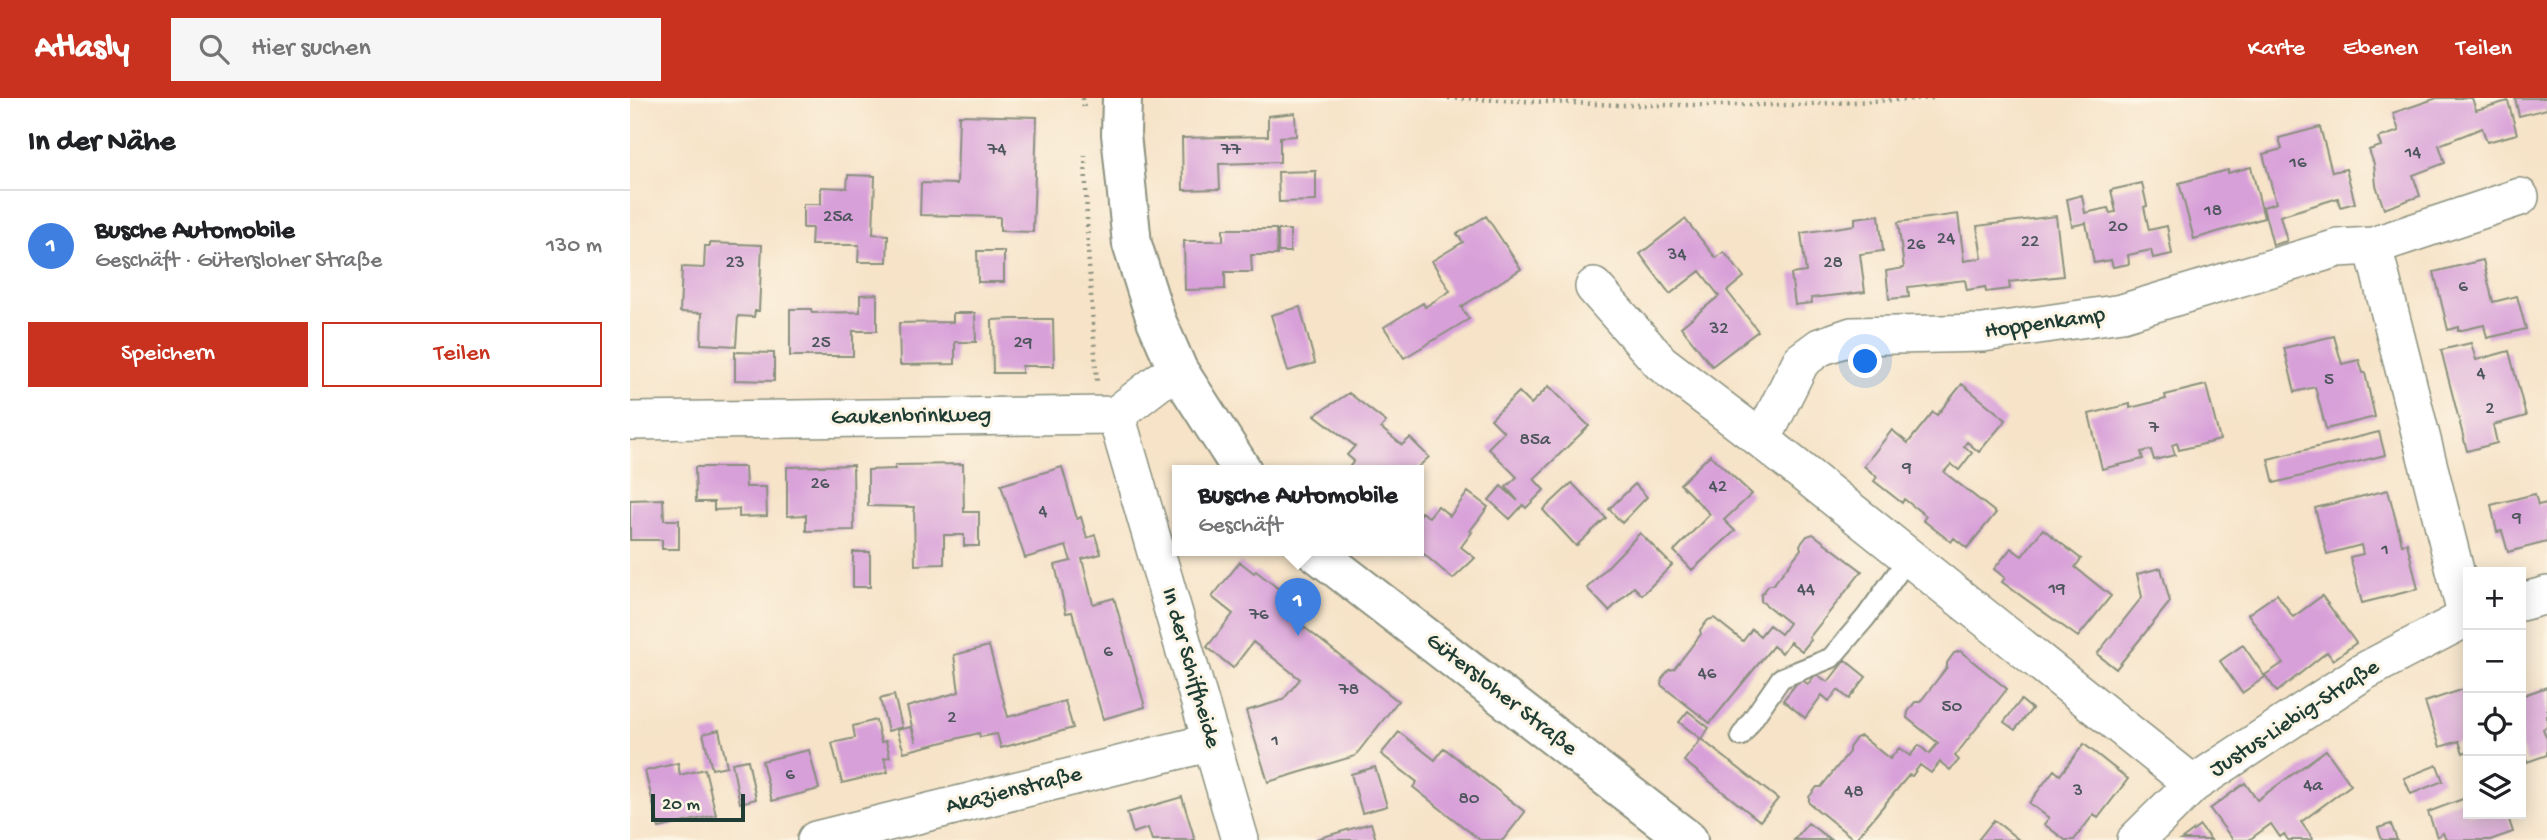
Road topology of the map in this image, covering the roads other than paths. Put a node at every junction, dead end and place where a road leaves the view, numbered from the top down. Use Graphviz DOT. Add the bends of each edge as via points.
graph roads {
  1 [pos="1122,98"];
  2 [pos="2520,197"];
  3 [pos="2373,246"];
  4 [pos="1594,287"];
  5 [pos="1178,370"];
  6 [pos="1108,415"];
  7 [pos="630,421"];
  8 [pos="1762,440"];
  9 [pos="1239,465"];
  10 [pos="1321,556"];
  11 [pos="1909,557"];
  12 [pos="2547,595"];
  13 [pos="2463,597"];
  14 [pos="2526,601"];
  15 [pos="2463,620"];
  16 [pos="1741,736"];
  17 [pos="1212,742"];
  18 [pos="2193,784"];
  19 [pos="826,839"];
  20 [pos="1240,840"];
  21 [pos="1688,840"];
  22 [pos="2136,840"];
  1 -- 5 [label="main road" via="1132,244 1156,320"];
  2 -- 3 [label="street, Hoppenkamp"];
  3 -- 8 [label="street, Hoppenkamp" via="2338,248 2122,313 1983,333 1852,337 1820,347 1801,361"];
  3 -- 13 [label="street"];
  4 -- 8 [label="street" via="1661,363"];
  5 -- 6 [label="street"];
  5 -- 9 [label="main road"];
  6 -- 7 [label="street, Gaukenbrinkweg"];
  6 -- 17 [label="street, In der Schiffheide"];
  8 -- 11 [label="street"];
  10 -- 21 [label="main road, Gütersloher Straße"];
  11 -- 16 [label="lane" via="1831,658 1781,678"];
  11 -- 18 [label="street"];
  12 -- 14 [label="street"];
  15 -- 18 [label="street, Justus-Liebig-Straße" via="2363,672"];
  17 -- 19 [label="street, Akazienstraße"];
  17 -- 20 [label="street, In der Schiffheide"];
  18 -- 22 [label="street, Justus-Liebig-Straße"];
}
